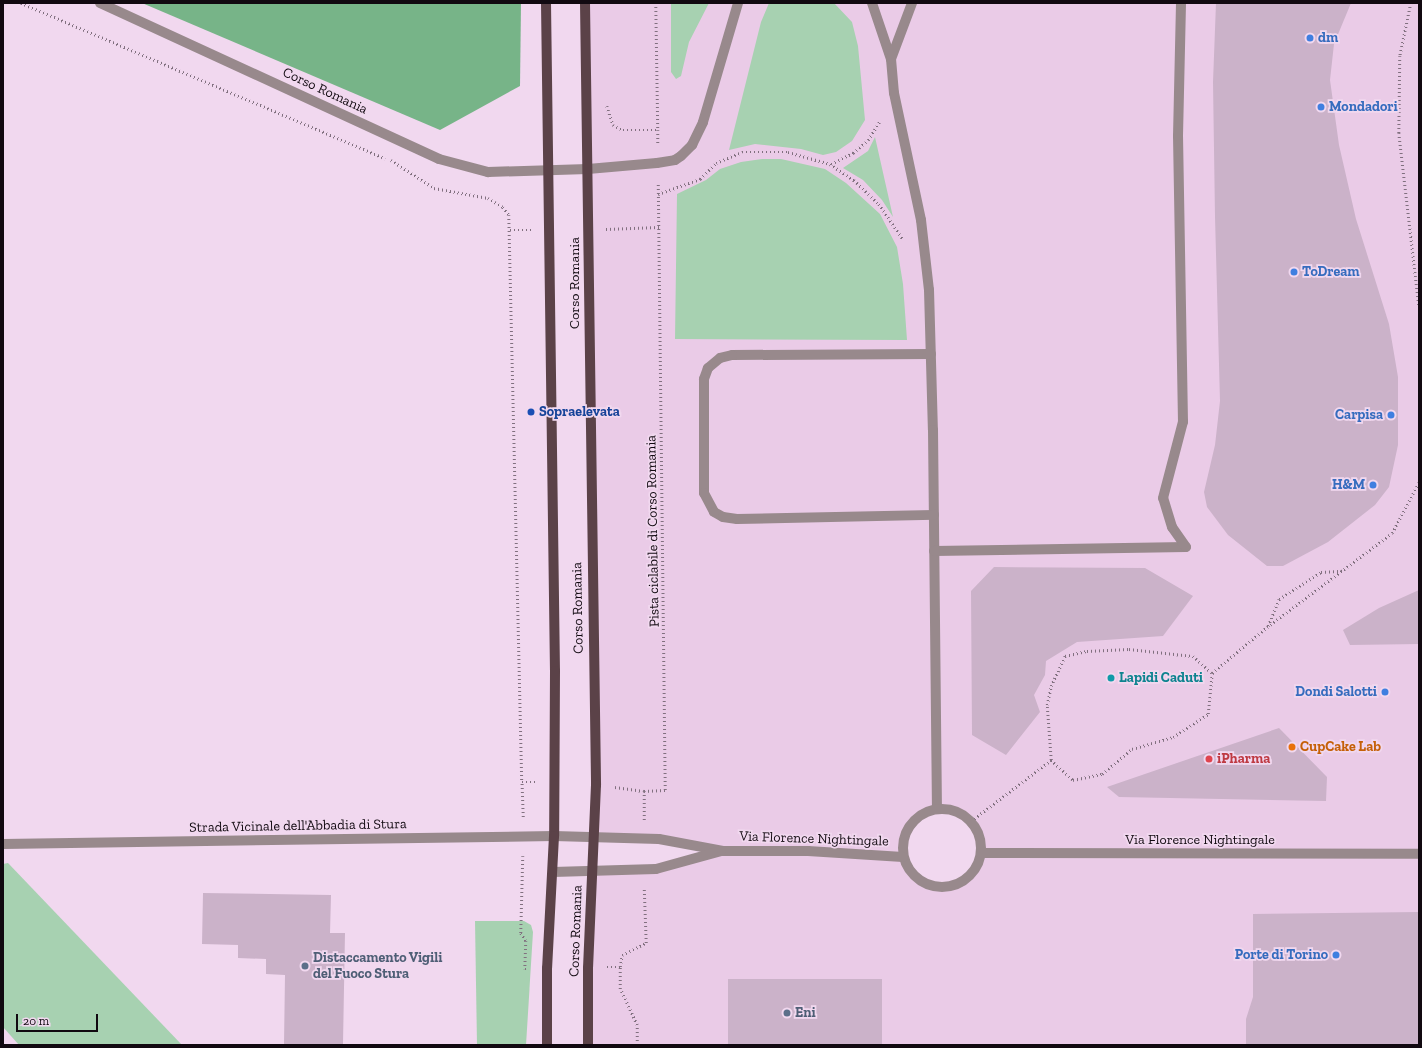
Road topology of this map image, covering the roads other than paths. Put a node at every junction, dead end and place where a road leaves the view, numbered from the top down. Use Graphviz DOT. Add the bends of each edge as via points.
graph roads {
  1 [pos="100,3"];
  2 [pos="546,3"];
  3 [pos="585,3"];
  4 [pos="738,3"];
  5 [pos="746,3"];
  6 [pos="872,3"];
  7 [pos="912,3"];
  8 [pos="1181,3"];
  9 [pos="735,14"];
  10 [pos="891,58"];
  11 [pos="588,169"];
  12 [pos="547,172"];
  13 [pos="931,354"];
  14 [pos="934,516"];
  15 [pos="934,551"];
  16 [pos="937,808"];
  17 [pos="554,836"];
  18 [pos="593,837"];
  19 [pos="3,844"];
  20 [pos="724,851"];
  21 [pos="981,853"];
  22 [pos="1419,854"];
  23 [pos="903,857"];
  24 [pos="592,871"];
  25 [pos="553,872"];
  26 [pos="547,1045"];
  27 [pos="588,1045"];
  1 -- 12 [label="street, Corso Romania" via="439,159 488,172"];
  2 -- 12 [label="main road, Corso Romania"];
  3 -- 11 [label="main road, Corso Romania"];
  4 -- 9 [label="street"];
  5 -- 9 [label="street"];
  6 -- 10 [label="street"];
  7 -- 10 [label="street"];
  8 -- 15 [label="street" via="1178,136 1183,422 1163,498 1172,527 1186,547"];
  9 -- 11 [label="street" via="703,122 692,145 675,160"];
  10 -- 13 [label="street" via="894,94 921,220 929,290"];
  11 -- 12 [label="street, Corso Romania"];
  11 -- 18 [label="main road, Corso Romania" via="588,373 596,785"];
  12 -- 17 [label="main road, Corso Romania" via="555,620"];
  13 -- 14 [label="street"];
  13 -- 14 [label="street" via="732,355 720,358 708,368 704,380 704,493 714,512 723,517 737,519"];
  14 -- 15 [label="street"];
  15 -- 16 [label="street"];
  16 -- 21 [label="street" via="949,809 971,820 979,836"];
  16 -- 23 [label="street" via="915,818 908,828 903,839"];
  17 -- 18 [label="street, Strada Vicinale dell'Abbadia di Stura"];
  17 -- 19 [label="street, Strada Vicinale dell'Abbadia di Stura"];
  17 -- 25 [label="main road, Corso Romania"];
  18 -- 20 [label="street, Via Florence Nightingale" via="659,839"];
  18 -- 24 [label="main road, Corso Romania"];
  20 -- 23 [label="street, Via Florence Nightingale" via="808,851"];
  20 -- 24 [label="street, Via Florence Nightingale" via="656,869"];
  21 -- 22 [label="street, Via Florence Nightingale"];
  21 -- 23 [label="street" via="978,864 970,874 949,886 936,886 919,880 912,874"];
  24 -- 25 [label="street, Via Florence Nightingale"];
  24 -- 27 [label="main road, Corso Romania"];
  25 -- 26 [label="main road, Corso Romania" via="547,968"];
}
